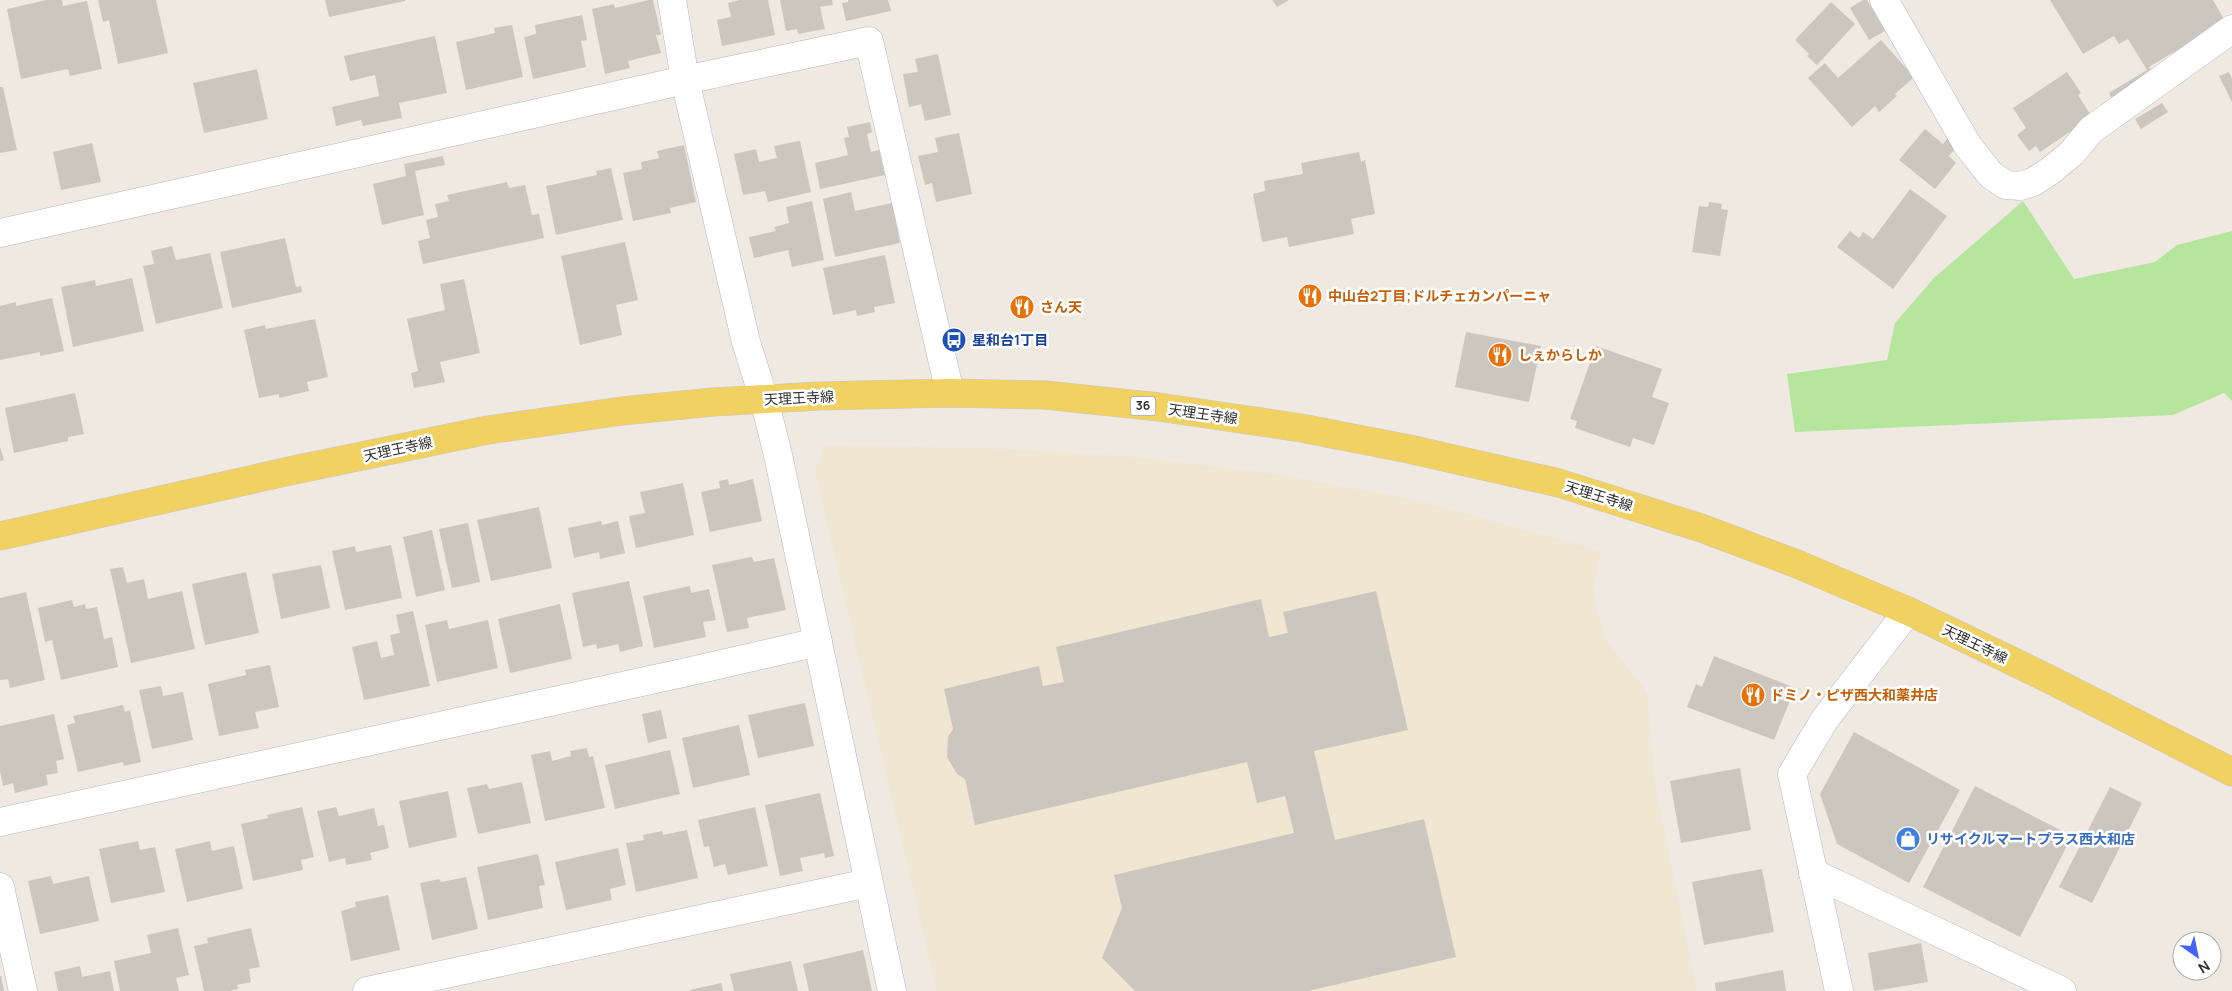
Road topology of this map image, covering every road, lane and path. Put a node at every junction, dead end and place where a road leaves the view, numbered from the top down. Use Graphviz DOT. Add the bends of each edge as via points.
graph roads {
  1 [pos="672,0"];
  2 [pos="1884,0"];
  3 [pos="2232,29"];
  4 [pos="685,80"];
  5 [pos="0,233"];
  6 [pos="950,393"];
  7 [pos="764,399"];
  8 [pos="0,536"];
  9 [pos="1908,611"];
  10 [pos="818,642"];
  11 [pos="2232,772"];
  12 [pos="0,822"];
  13 [pos="1813,873"];
  14 [pos="868,883"];
  15 [pos="0,887"];
  16 [pos="23,991"];
  17 [pos="367,991"];
  18 [pos="892,991"];
  19 [pos="1840,991"];
  20 [pos="2062,991"];
  1 -- 4 [label="street"];
  2 -- 3 [label="street" via="1968,146 1991,175 2006,185 2020,186 2033,182 2050,171 2072,153 2091,130"];
  4 -- 5 [label="street"];
  4 -- 6 [label="street" via="869,41"];
  4 -- 7 [label="street" via="746,342"];
  6 -- 7 [label="main road, 天理王寺線 / 36"];
  6 -- 9 [label="main road, 天理王寺線 / 36" via="1046,395 1159,407 1301,428 1438,456 1559,484 1701,528"];
  7 -- 8 [label="main road, 天理王寺線 / 36" via="622,411 488,430"];
  7 -- 10 [label="street"];
  9 -- 11 [label="main road, 天理王寺線 / 36"];
  9 -- 13 [label="street" via="1825,719 1792,774"];
  10 -- 12 [label="street"];
  10 -- 14 [label="street"];
  13 -- 19 [label="street"];
  13 -- 20 [label="street"];
  14 -- 17 [label="street"];
  14 -- 18 [label="street"];
  15 -- 16 [label="street"];
}
